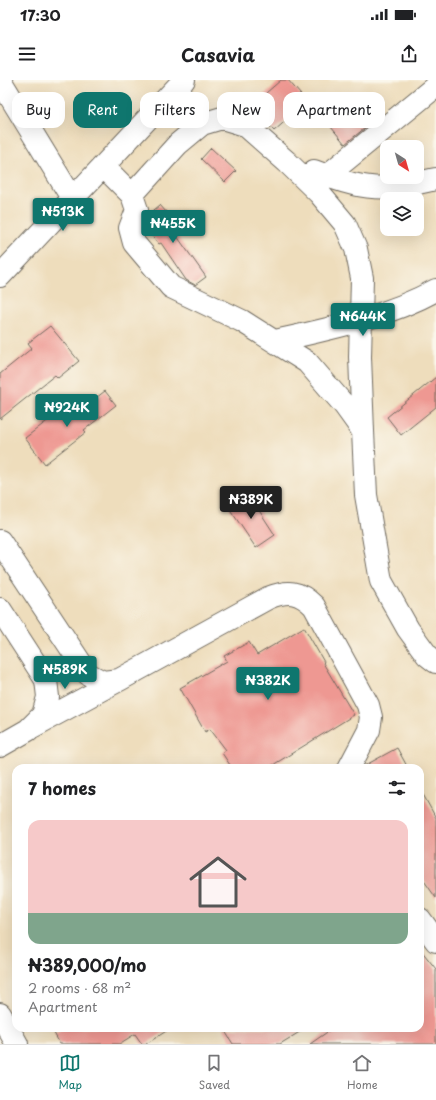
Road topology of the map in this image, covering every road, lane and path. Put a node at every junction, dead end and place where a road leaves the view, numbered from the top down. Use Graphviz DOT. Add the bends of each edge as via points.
graph roads {
  1 [pos="0,80"];
  2 [pos="184,80"];
  3 [pos="436,86"];
  4 [pos="104,167"];
  5 [pos="436,179"];
  6 [pos="319,181"];
  7 [pos="132,195"];
  8 [pos="72,198"];
  9 [pos="0,276"];
  10 [pos="436,290"];
  11 [pos="360,320"];
  12 [pos="275,341"];
  13 [pos="363,431"];
  14 [pos="0,541"];
  15 [pos="0,609"];
  16 [pos="436,662"];
  17 [pos="119,680"];
  18 [pos="28,730"];
  19 [pos="0,746"];
  20 [pos="351,764"];
  21 [pos="424,924"];
  22 [pos="436,941"];
  23 [pos="0,1014"];
  24 [pos="17,1044"];
  1 -- 8 [label="street"];
  2 -- 4 [label="street"];
  3 -- 6 [label="street"];
  4 -- 7 [label="street"];
  4 -- 8 [label="street"];
  5 -- 6 [label="street" via="393,187 366,187"];
  6 -- 7 [label="street" via="287,162 245,125 222,118 202,124 178,144"];
  6 -- 11 [label="street" via="345,224 356,249 362,278"];
  7 -- 12 [label="street" via="137,210 130,228 134,243 171,287 242,320"];
  8 -- 9 [label="street"];
  10 -- 11 [label="street" via="422,298"];
  11 -- 12 [label="street"];
  11 -- 13 [label="street"];
  12 -- 13 [label="street" via="307,362"];
  13 -- 16 [label="street" via="366,495 381,581 408,629 427,655"];
  14 -- 17 [label="street" via="88,674 103,682"];
  15 -- 18 [label="street" via="46,680 48,697 43,715"];
  17 -- 18 [label="street"];
  17 -- 20 [label="street" via="268,598 281,593 293,593 304,597 318,613 368,705 372,717 369,730"];
  18 -- 19 [label="street"];
  21 -- 22 [label="street"];
  23 -- 24 [label="street"];
}
